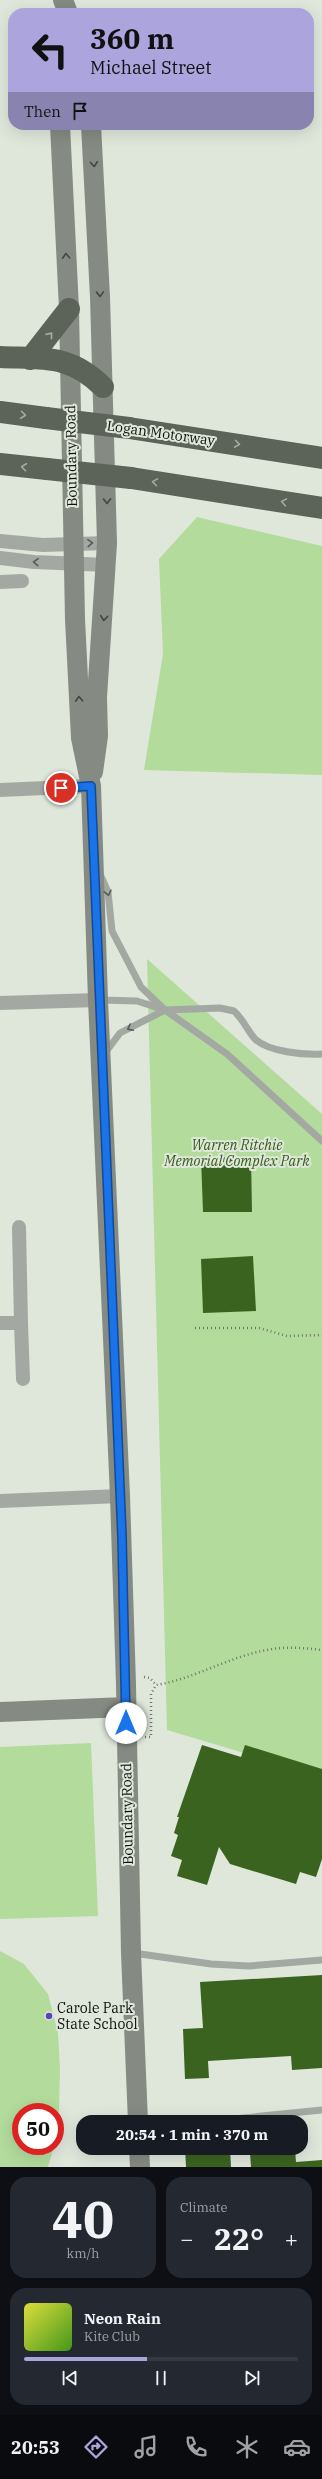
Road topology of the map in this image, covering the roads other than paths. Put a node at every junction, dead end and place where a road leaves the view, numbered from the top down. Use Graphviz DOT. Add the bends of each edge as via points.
graph roads {
  1 [pos="60,130"];
  2 [pos="91,130"];
  3 [pos="69,309"];
  4 [pos="0,358"];
  5 [pos="30,359"];
  6 [pos="70,363"];
  7 [pos="103,387"];
  8 [pos="0,412"];
  9 [pos="322,458"];
  10 [pos="0,464"];
  11 [pos="322,508"];
  12 [pos="0,541"];
  13 [pos="107,543"];
  14 [pos="72,544"];
  15 [pos="0,558"];
  16 [pos="73,564"];
  17 [pos="107,565"];
  18 [pos="22,581"];
  19 [pos="0,582"];
  20 [pos="91,786"];
  21 [pos="0,790"];
  22 [pos="93,857"];
  23 [pos="98,1000"];
  24 [pos="0,1003"];
  25 [pos="165,1010"];
  26 [pos="322,1054"];
  27 [pos="100,1059"];
  28 [pos="322,1141"];
  29 [pos="19,1227"];
  30 [pos="0,1323"];
  31 [pos="21,1323"];
  32 [pos="23,1379"];
  33 [pos="120,1496"];
  34 [pos="0,1501"];
  35 [pos="126,1707"];
  36 [pos="0,1712"];
  37 [pos="131,1953"];
  38 [pos="322,1960"];
  39 [pos="322,2110"];
  40 [pos="138,2115"];
  41 [pos="272,2115"];
  42 [pos="139,2155"];
  43 [pos="140,2167"];
  3 -- 1 [label="main road, Boundary Road, one-way"];
  2 -- 7 [label="main road, Boundary Road, one-way"];
  5 -- 3 [label="highway, one-way"];
  3 -- 6 [label="main road, Boundary Road"];
  4 -- 5 [label="highway"];
  5 -- 6 [label="highway"];
  6 -- 7 [label="highway" via="92,376"];
  6 -- 14 [label="main road, Boundary Road"];
  7 -- 13 [label="main road, Boundary Road, one-way"];
  8 -- 9 [label="highway, Logan Motorway, one-way, bridge" via="129,428"];
  11 -- 10 [label="highway, one-way, bridge" via="131,478"];
  12 -- 14 [label="street" via="43,545"];
  14 -- 13 [label="street, one-way"];
  13 -- 17 [label="main road, Boundary Road"];
  14 -- 16 [label="main road, Boundary Road"];
  16 -- 15 [label="street, one-way"];
  16 -- 17 [label="street"];
  20 -- 16 [label="main road, Boundary Road, one-way" via="81,738"];
  17 -- 20 [label="main road, Boundary Road, one-way" via="98,682 98,736"];
  18 -- 19 [label="street"];
  20 -- 21 [label="street"];
  20 -- 22 [label="main road, Boundary Road"];
  22 -- 23 [label="main road, Boundary Road"];
  22 -- 25 [label="lane, one-way" via="108,892 112,931 126,962 141,988"];
  23 -- 24 [label="street"];
  23 -- 25 [label="lane" via="137,1001"];
  23 -- 27 [label="main road, Boundary Road"];
  25 -- 26 [label="lane" via="220,1008 234,1011 256,1039 268,1046 304,1055"];
  25 -- 27 [label="lane, one-way" via="120,1033"];
  25 -- 28 [label="lane" via="227,1054"];
  27 -- 33 [label="main road, Boundary Road"];
  29 -- 31 [label="street"];
  30 -- 31 [label="street"];
  31 -- 32 [label="street"];
  33 -- 34 [label="street"];
  33 -- 35 [label="main road, Boundary Road"];
  35 -- 36 [label="main road"];
  35 -- 37 [label="main road, Boundary Road"];
  37 -- 38 [label="lane" via="212,1964 249,1966"];
  37 -- 40 [label="main road, Boundary Road"];
  39 -- 41 [label="lane"];
  42 -- 43 [label="main road"];
}
